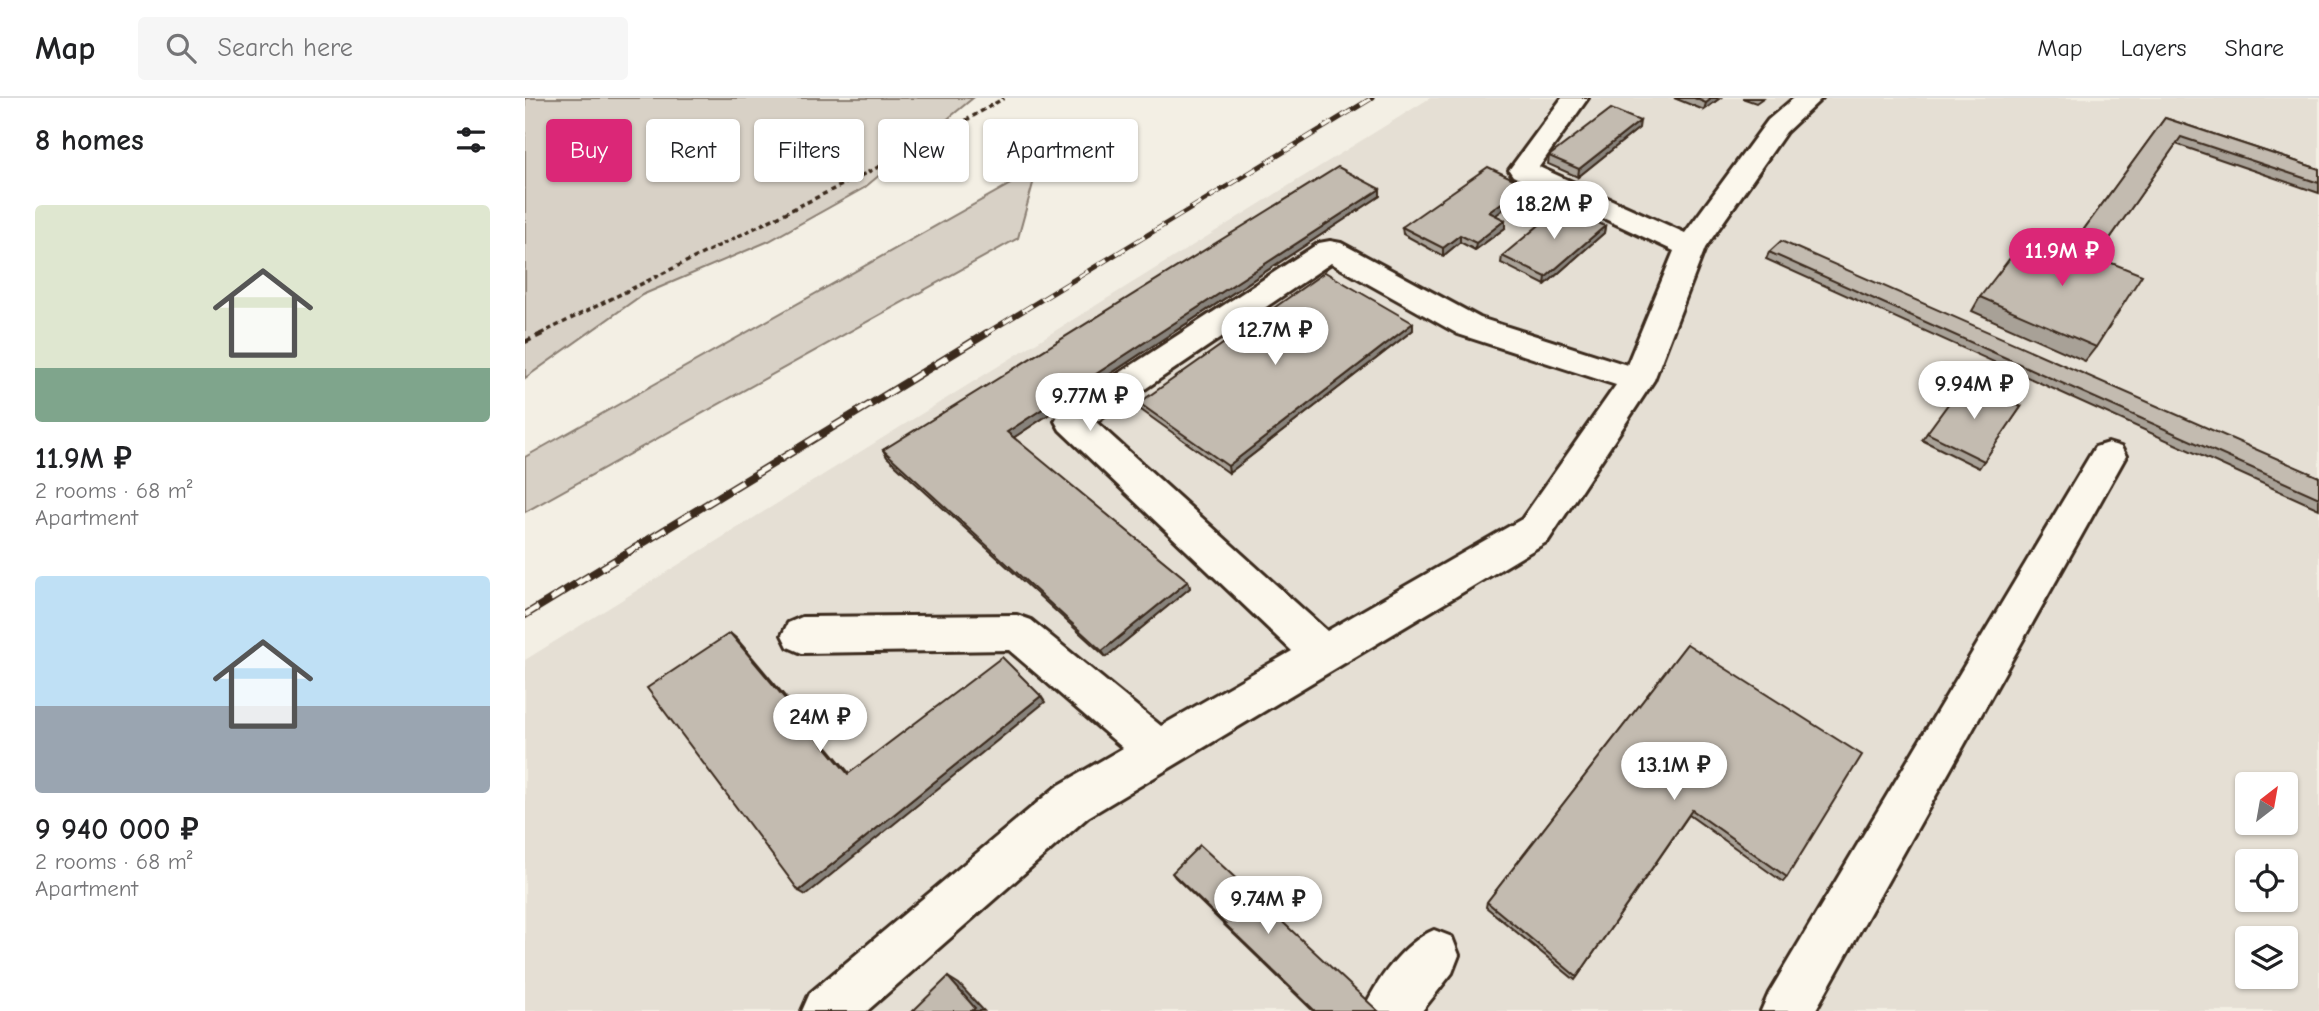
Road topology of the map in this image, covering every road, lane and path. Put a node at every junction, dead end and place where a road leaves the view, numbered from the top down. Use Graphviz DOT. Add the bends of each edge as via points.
graph roads {
  1 [pos="1004,98"];
  2 [pos="1575,98"];
  3 [pos="1809,98"];
  4 [pos="1691,247"];
  5 [pos="525,342"];
  6 [pos="1637,380"];
  7 [pos="2108,457"];
  8 [pos="802,635"];
  9 [pos="1323,654"];
  10 [pos="1159,751"];
  11 [pos="1434,955"];
  12 [pos="828,1011"];
  13 [pos="1389,1011"];
  14 [pos="1787,1011"];
  1 -- 5 [label="path" via="929,142"];
  2 -- 4 [label="lane" via="1523,170"];
  3 -- 4 [label="lane" via="1777,126"];
  4 -- 6 [label="lane"];
  6 -- 9 [label="lane" via="1535,530"];
  6 -- 9 [label="lane" via="1469,326 1330,250 1072,421"];
  7 -- 14 [label="lane"];
  8 -- 10 [label="lane" via="1017,632"];
  9 -- 10 [label="lane"];
  10 -- 12 [label="lane" via="1072,802"];
  11 -- 13 [label="lane"];
}
